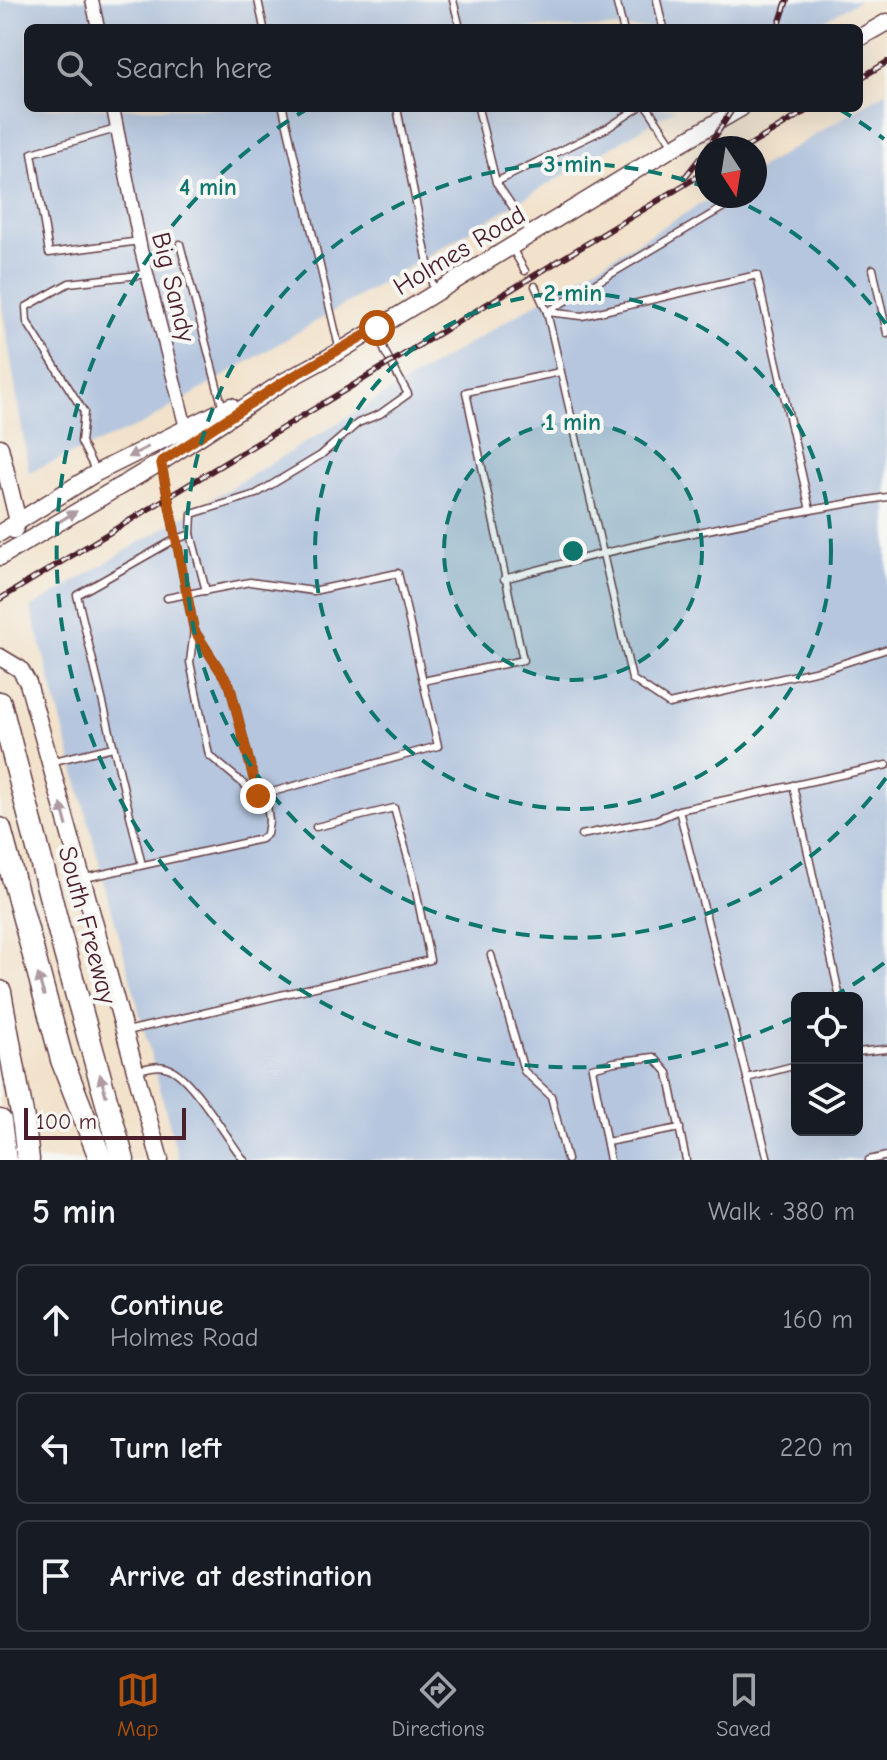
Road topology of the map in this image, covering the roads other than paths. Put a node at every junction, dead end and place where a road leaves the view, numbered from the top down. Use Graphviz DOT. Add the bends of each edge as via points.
graph roads {
  1 [pos="92,0"];
  2 [pos="258,0"];
  3 [pos="453,0"];
  4 [pos="616,0"];
  5 [pos="657,0"];
  6 [pos="887,22"];
  7 [pos="97,24"];
  8 [pos="263,24"];
  9 [pos="459,24"];
  10 [pos="622,24"];
  11 [pos="662,24"];
  12 [pos="863,36"];
  13 [pos="114,112"];
  14 [pos="284,112"];
  15 [pos="398,112"];
  16 [pos="479,112"];
  17 [pos="632,112"];
  18 [pos="651,112"];
  19 [pos="734,112"];
  20 [pos="117,128"];
  21 [pos="674,147"];
  22 [pos="496,182"];
  23 [pos="722,208"];
  24 [pos="531,234"];
  25 [pos="140,241"];
  26 [pos="180,244"];
  27 [pos="511,247"];
  28 [pos="873,269"];
  29 [pos="525,271"];
  30 [pos="148,274"];
  31 [pos="535,286"];
  32 [pos="434,294"];
  33 [pos="547,312"];
  34 [pos="377,328"];
  35 [pos="887,333"];
  36 [pos="340,351"];
  37 [pos="560,372"];
  38 [pos="283,382"];
  39 [pos="223,409"];
  40 [pos="186,428"];
  41 [pos="0,447"];
  42 [pos="161,462"];
  43 [pos="96,473"];
  44 [pos="887,497"];
  45 [pos="810,510"];
  46 [pos="18,522"];
  47 [pos="0,533"];
  48 [pos="191,534"];
  49 [pos="174,540"];
  50 [pos="601,552"];
  51 [pos="0,557"];
  52 [pos="504,579"];
  53 [pos="206,591"];
  54 [pos="186,595"];
  55 [pos="167,598"];
  56 [pos="194,630"];
  57 [pos="887,649"];
  58 [pos="0,657"];
  59 [pos="423,681"];
  60 [pos="0,703"];
  61 [pos="113,747"];
  62 [pos="49,762"];
  63 [pos="887,765"];
  64 [pos="793,785"];
  65 [pos="262,795"];
  66 [pos="679,810"];
  67 [pos="316,827"];
  68 [pos="0,829"];
  69 [pos="581,835"];
  70 [pos="142,865"];
  71 [pos="82,878"];
  72 [pos="491,955"];
  73 [pos="0,992"];
  74 [pos="839,992"];
  75 [pos="124,1031"];
  76 [pos="887,1049"];
  77 [pos="863,1051"];
  78 [pos="791,1067"];
  79 [pos="135,1070"];
  80 [pos="747,1078"];
  81 [pos="70,1084"];
  82 [pos="0,1121"];
  83 [pos="680,1128"];
  84 [pos="607,1142"];
  85 [pos="887,1156"];
  86 [pos="5,1160"];
  87 [pos="28,1160"];
  88 [pos="85,1160"];
  89 [pos="101,1160"];
  90 [pos="123,1160"];
  91 [pos="160,1160"];
  92 [pos="244,1160"];
  93 [pos="567,1160"];
  94 [pos="610,1160"];
  95 [pos="686,1160"];
  96 [pos="768,1160"];
  97 [pos="869,1160"];
  1 -- 7 [label="street"];
  2 -- 8 [label="lane"];
  3 -- 9 [label="lane"];
  4 -- 10 [label="lane"];
  5 -- 11 [label="lane"];
  6 -- 12 [label="main road"];
  13 -- 20 [label="street, Big Sandy"];
  14 -- 36 [label="lane"];
  15 -- 32 [label="lane"];
  16 -- 22 [label="lane"];
  17 -- 22 [label="lane"];
  18 -- 21 [label="lane"];
  19 -- 21 [label="main road, Holmes Road"];
  20 -- 25 [label="street, Big Sandy"];
  20 -- 25 [label="lane" via="32,153 49,253"];
  21 -- 24 [label="main road, Holmes Road"];
  22 -- 24 [label="lane"];
  23 -- 33 [label="lane"];
  24 -- 27 [label="main road, Holmes Road"];
  25 -- 30 [label="street, Big Sandy"];
  26 -- 39 [label="lane"];
  27 -- 29 [label="lane"];
  27 -- 32 [label="main road, Holmes Road"];
  28 -- 35 [label="lane"];
  30 -- 40 [label="street, Big Sandy"];
  30 -- 43 [label="lane" via="69,283 26,307 27,322 84,412 81,442"];
  31 -- 33 [label="lane"];
  32 -- 34 [label="main road, Holmes Road"];
  33 -- 37 [label="lane"];
  33 -- 45 [label="lane" via="582,316 757,275"];
  34 -- 36 [label="main road, Holmes Road"];
  34 -- 48 [label="lane" via="408,394 256,494 192,514"];
  36 -- 38 [label="main road, Holmes Road"];
  37 -- 50 [label="lane"];
  37 -- 52 [label="lane" via="466,392"];
  38 -- 39 [label="main road, Holmes Road"];
  38 -- 42 [label="main road, Holmes Road"];
  39 -- 40 [label="main road, Holmes Road"];
  40 -- 43 [label="main road, Holmes Road, one-way"];
  41 -- 46 [label="main road"];
  42 -- 49 [label="lane"];
  51 -- 42 [label="main road, Holmes Road, one-way"];
  43 -- 46 [label="main road, Holmes Road"];
  44 -- 45 [label="lane"];
  45 -- 50 [label="lane"];
  46 -- 47 [label="main road, Holmes Road"];
  46 -- 51 [label="main road"];
  48 -- 49 [label="lane"];
  48 -- 53 [label="lane"];
  49 -- 54 [label="lane"];
  49 -- 61 [label="lane" via="77,595"];
  50 -- 52 [label="lane"];
  50 -- 57 [label="lane" via="632,679 669,704"];
  52 -- 59 [label="lane" via="523,660"];
  53 -- 54 [label="lane"];
  53 -- 59 [label="lane" via="250,582 313,591 398,573"];
  54 -- 55 [label="lane"];
  54 -- 56 [label="lane"];
  56 -- 65 [label="lane" via="230,686"];
  56 -- 65 [label="lane" via="190,662 209,755"];
  58 -- 62 [label="main road" via="25,675"];
  59 -- 65 [label="lane" via="438,746"];
  90 -- 60 [label="highway, South Freeway, one-way"];
  61 -- 62 [label="lane"];
  61 -- 70 [label="lane"];
  71 -- 62 [label="main road, one-way"];
  63 -- 64 [label="lane"];
  64 -- 66 [label="lane"];
  64 -- 74 [label="lane"];
  65 -- 70 [label="lane" via="269,821 261,839"];
  66 -- 69 [label="lane" via="656,820"];
  66 -- 80 [label="lane"];
  67 -- 75 [label="lane" via="394,808 430,960"];
  81 -- 68 [label="highway, one-way"];
  70 -- 71 [label="lane"];
  71 -- 75 [label="main road"];
  72 -- 93 [label="lane" via="524,1071 551,1096"];
  73 -- 87 [label="highway"];
  75 -- 79 [label="main road"];
  76 -- 77 [label="lane"];
  78 -- 80 [label="lane"];
  79 -- 91 [label="main road"];
  79 -- 92 [label="lane" via="173,1069"];
  80 -- 96 [label="lane"];
  81 -- 88 [label="highway"];
  81 -- 89 [label="highway"];
  82 -- 86 [label="highway"];
  83 -- 84 [label="lane"];
  83 -- 84 [label="lane" via="668,1073 654,1057 614,1062 592,1068"];
  83 -- 95 [label="lane"];
  84 -- 94 [label="lane"];
  85 -- 97 [label="lane"];
}
